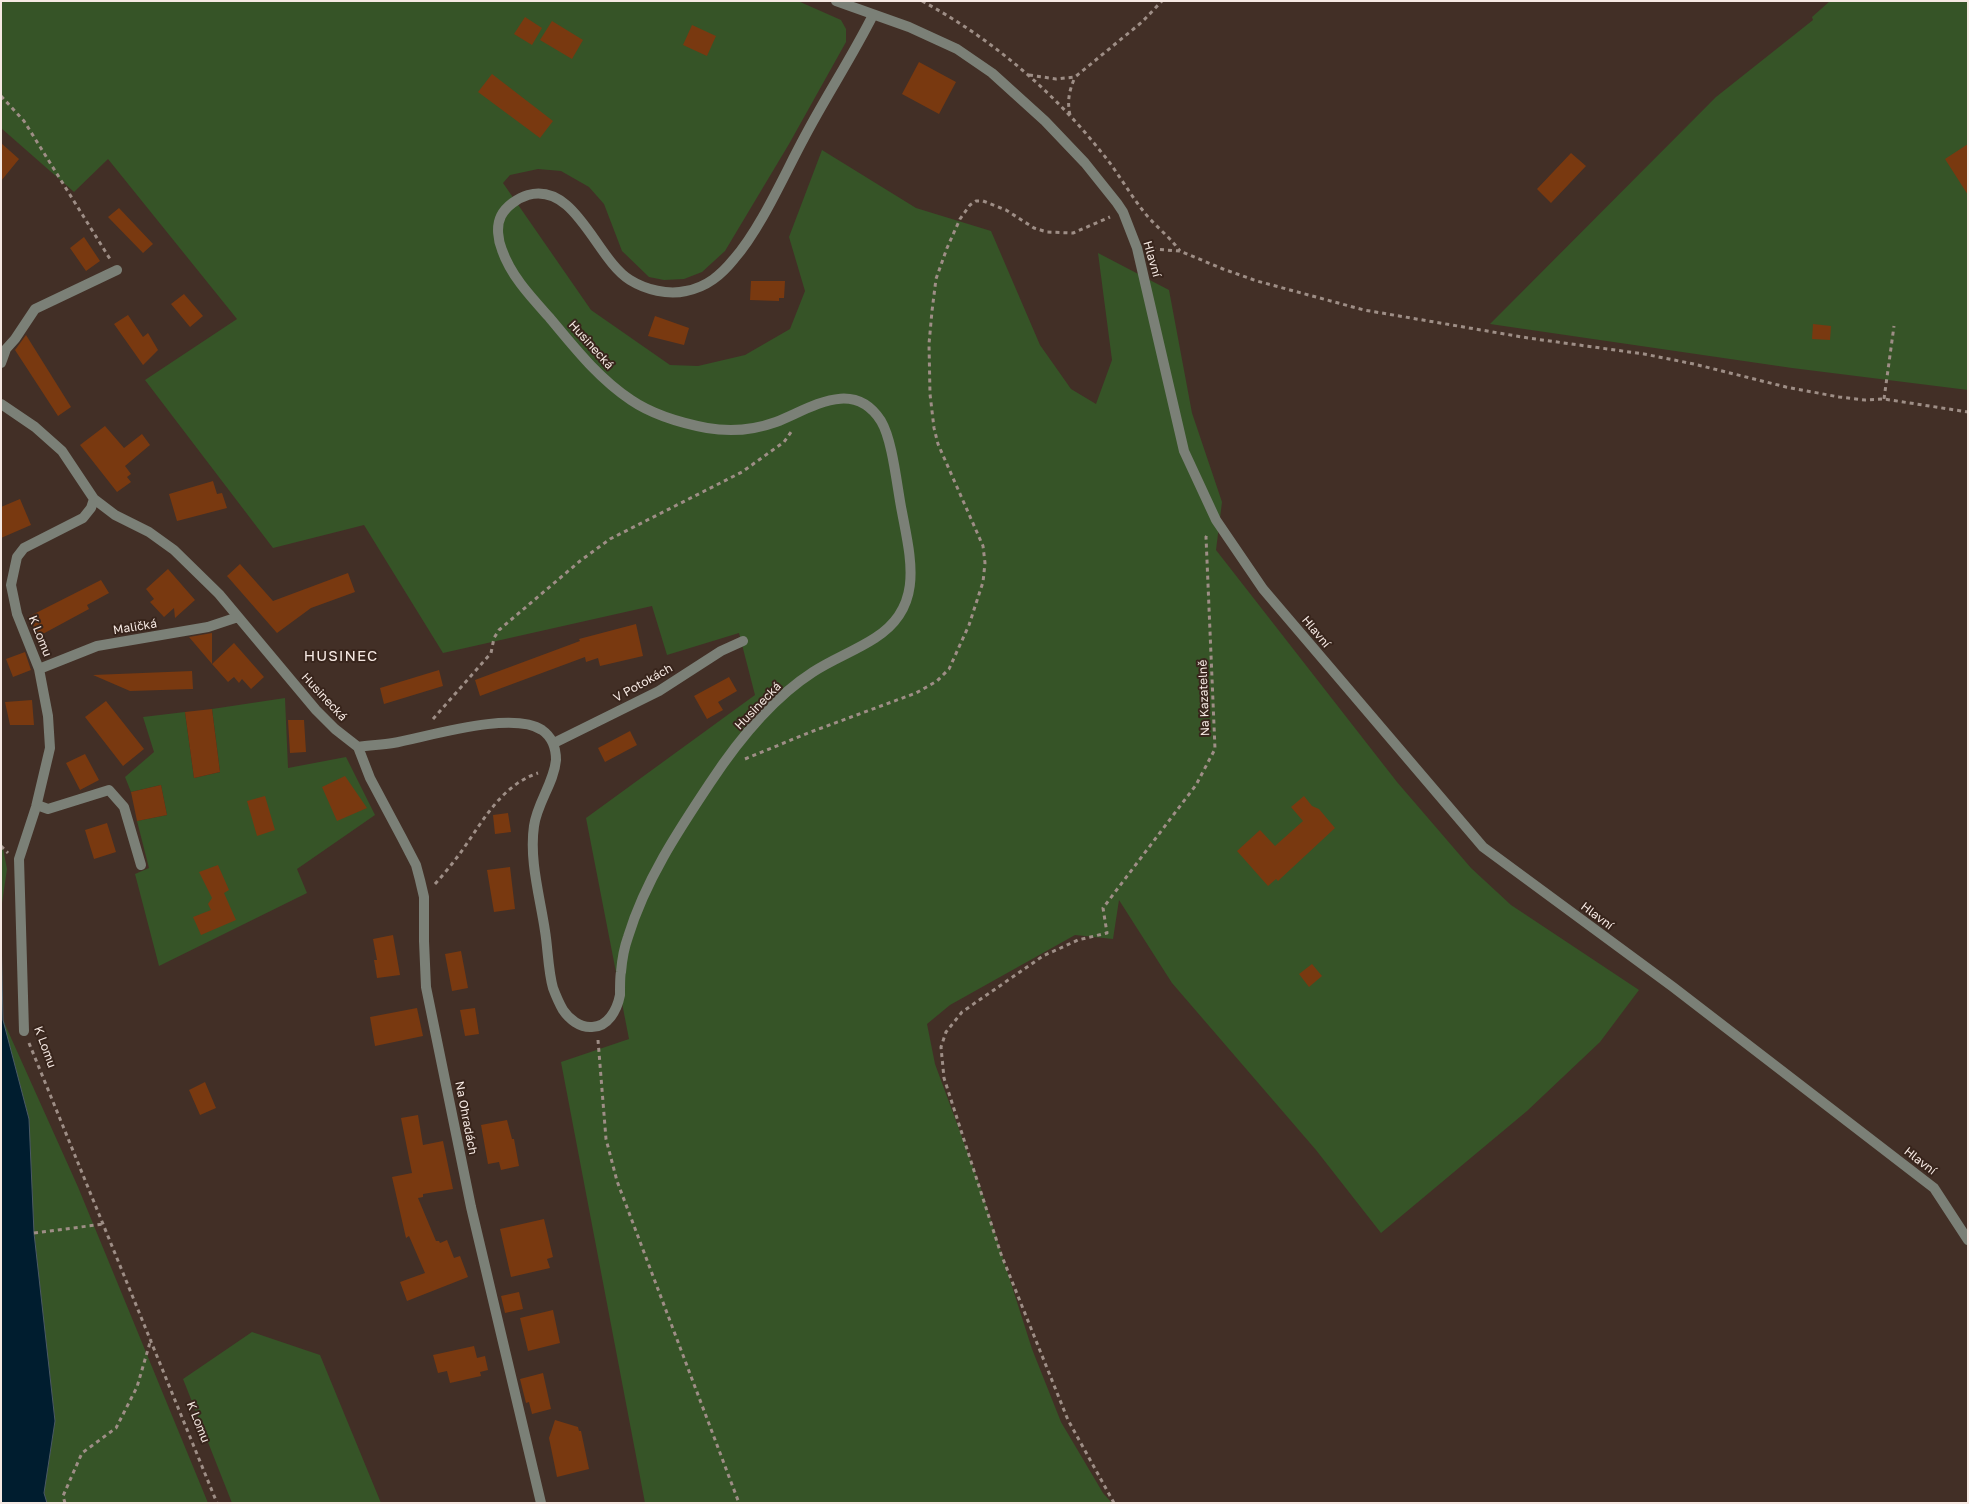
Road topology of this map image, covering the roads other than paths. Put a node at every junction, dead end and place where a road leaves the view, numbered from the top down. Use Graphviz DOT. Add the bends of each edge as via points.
graph roads {
  1 [pos="836,1"];
  2 [pos="873,15"];
  3 [pos="117,270"];
  4 [pos="1,338"];
  5 [pos="6,349"];
  6 [pos="1,363"];
  7 [pos="1,404"];
  8 [pos="94,499"];
  9 [pos="238,617"];
  10 [pos="743,642"];
  11 [pos="39,669"];
  12 [pos="554,743"];
  13 [pos="358,746"];
  14 [pos="37,805"];
  15 [pos="141,865"];
  16 [pos="24,1031"];
  17 [pos="1968,1240"];
  18 [pos="541,1503"];
  1 -- 2 [label="street, Hlavní"];
  2 -- 12 [label="street, Husinecká" via="758,223 738,254 714,281 684,292 656,291 632,281 614,267 576,214 552,196 537,193 522,197 501,216 498,231 501,248 511,269 593,369 638,405 670,419 714,430 748,430 776,422 828,399 843,398 868,407 881,422 888,443 912,578 903,610 891,626 879,636 813,672 783,695 756,723 718,772 674,838 639,904 621,967 620,994 615,1012 607,1022 597,1027 575,1023 563,1010 554,989 534,855 533,827 554,769"];
  2 -- 17 [label="street, Hlavní" via="957,49 992,73 1085,162 1122,212 1137,248 1184,451 1216,520 1264,589 1484,847 1673,987 1934,1188"];
  3 -- 5 [label="street" via="35,309"];
  4 -- 5 [label="street"];
  5 -- 6 [label="street"];
  7 -- 8 [label="street, Husinecká" via="35,427 62,451"];
  8 -- 9 [label="street, Husinecká" via="174,550"];
  8 -- 11 [label="street, K Lomu" via="83,518 24,548 18,557 11,585 17,614"];
  9 -- 11 [label="street, Maličká" via="208,627 97,646"];
  9 -- 13 [label="street, Husinecká" via="316,710"];
  10 -- 12 [label="street, V Potokách" via="721,651 659,690"];
  11 -- 14 [label="street, K Lomu" via="50,748"];
  12 -- 13 [label="street" via="545,732 516,722"];
  13 -- 18 [label="street, Na Ohradách" via="370,778 416,865 424,898 426,987 470,1207"];
  14 -- 15 [label="street" via="48,809 109,790 124,807"];
  14 -- 16 [label="street, K Lomu" via="20,859"];
}
